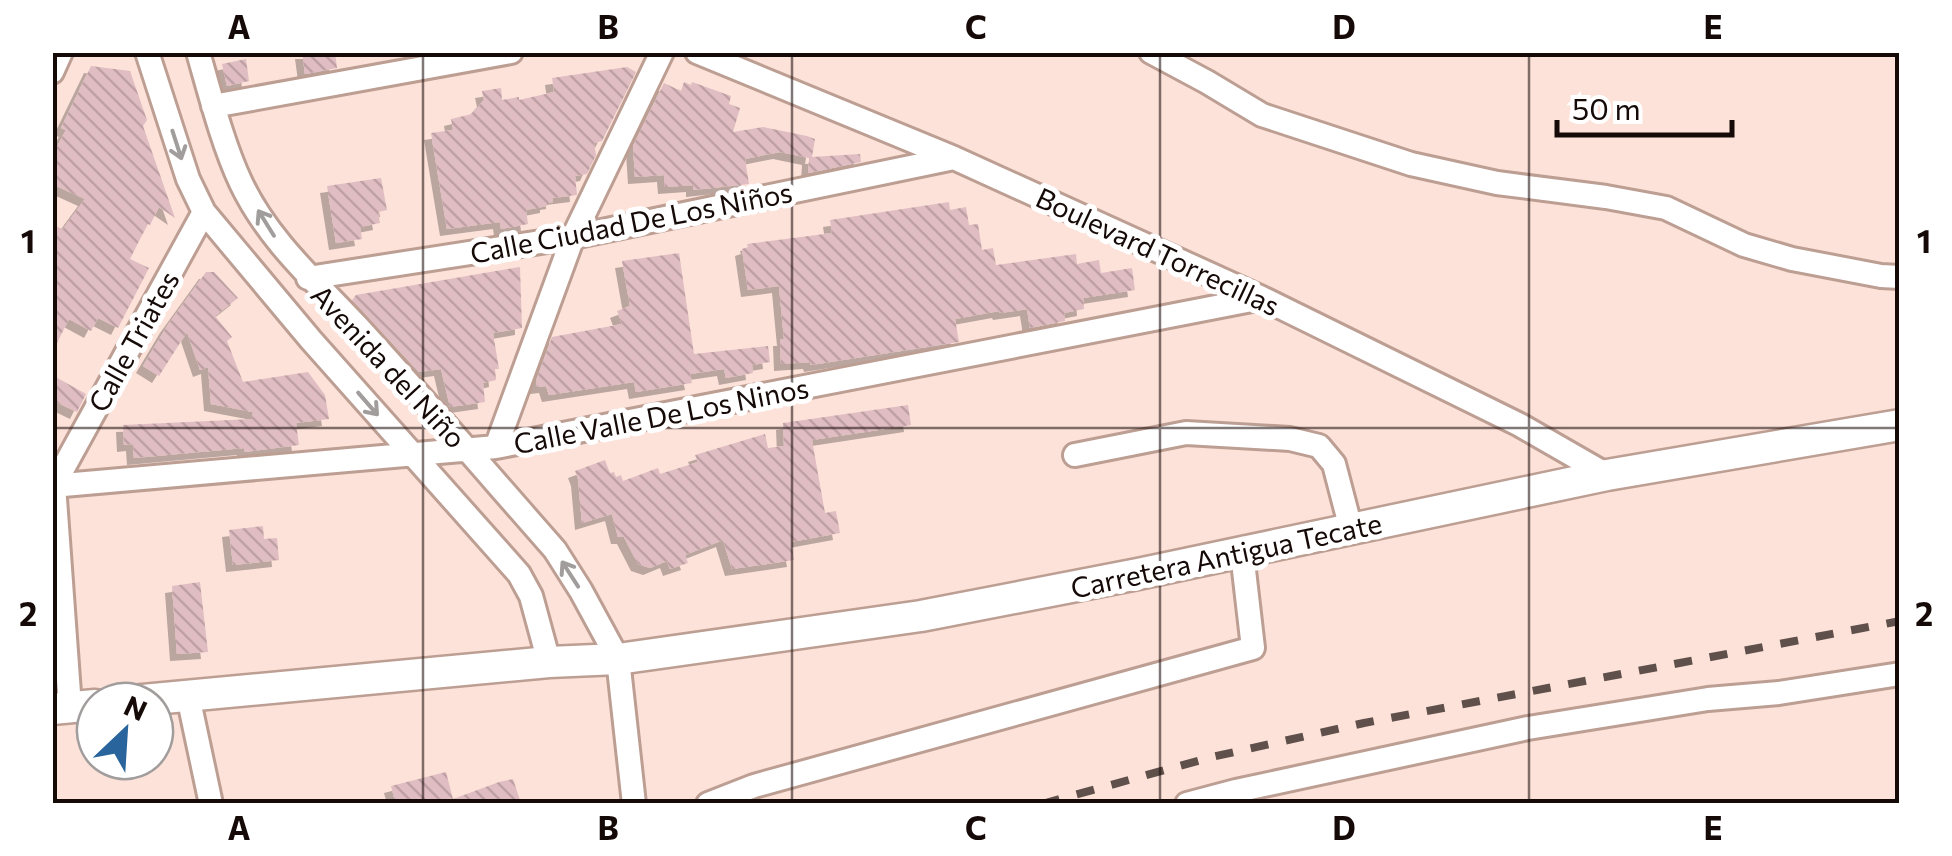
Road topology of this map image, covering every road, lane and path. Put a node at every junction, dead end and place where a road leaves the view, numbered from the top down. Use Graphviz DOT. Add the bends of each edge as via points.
graph roads {
  1 [pos="61,52"];
  2 [pos="147,52"];
  3 [pos="198,52"];
  4 [pos="511,52"];
  5 [pos="662,52"];
  6 [pos="696,52"];
  7 [pos="1151,52"];
  8 [pos="52,72"];
  9 [pos="213,106"];
  10 [pos="954,158"];
  11 [pos="204,212"];
  12 [pos="573,237"];
  13 [pos="1900,277"];
  14 [pos="308,278"];
  15 [pos="1262,298"];
  16 [pos="1900,425"];
  17 [pos="496,447"];
  18 [pos="466,450"];
  19 [pos="412,454"];
  20 [pos="1075,456"];
  21 [pos="1607,475"];
  22 [pos="53,486"];
  23 [pos="1350,530"];
  24 [pos="1242,552"];
  25 [pos="618,659"];
  26 [pos="549,662"];
  27 [pos="1900,674"];
  28 [pos="188,696"];
  29 [pos="175,697"];
  30 [pos="72,707"];
  31 [pos="1238,797"];
  32 [pos="212,804"];
  33 [pos="634,804"];
  34 [pos="708,804"];
  35 [pos="1187,804"];
  1 -- 8 [label="street"];
  2 -- 11 [label="street, Avenida del Niño, one-way"];
  3 -- 9 [label="street, Avenida del Niño"];
  4 -- 9 [label="street"];
  5 -- 12 [label="street"];
  6 -- 10 [label="street, Boulevard Torrecillas"];
  7 -- 13 [label="street" via="1262,115 1412,164 1666,208 1744,245"];
  14 -- 9 [label="street, Avenida del Niño, one-way" via="241,184"];
  10 -- 12 [label="street, Calle Ciudad De Los Niños"];
  10 -- 15 [label="street, Boulevard Torrecillas"];
  11 -- 19 [label="street, Avenida del Niño, one-way"];
  11 -- 22 [label="street, Calle Triates"];
  12 -- 14 [label="street, Calle Ciudad De Los Niños"];
  12 -- 17 [label="street"];
  14 -- 18 [label="street, Avenida del Niño"];
  15 -- 17 [label="street, Calle Valle De Los Ninos"];
  15 -- 21 [label="street, Boulevard Torrecillas"];
  16 -- 21 [label="main road, Carretera Antigua Tecate"];
  17 -- 18 [label="street, Calle Valle De Los Ninos"];
  18 -- 19 [label="street, Calle Valle De Los Ninos"];
  25 -- 18 [label="street, Avenida del Niño, one-way" via="554,550"];
  19 -- 22 [label="street, Calle Valle De Los Ninos"];
  19 -- 26 [label="street, Avenida del Niño" via="519,574"];
  20 -- 23 [label="street" via="1186,433 1319,446 1334,464"];
  21 -- 23 [label="main road, Carretera Antigua Tecate"];
  22 -- 30 [label="street"];
  23 -- 24 [label="main road, Carretera Antigua Tecate"];
  24 -- 25 [label="main road, Carretera Antigua Tecate" via="921,616"];
  24 -- 34 [label="street" via="1252,648"];
  25 -- 26 [label="main road, Carretera Antigua Tecate"];
  25 -- 33 [label="street"];
  26 -- 28 [label="main road, Carretera Antigua Tecate"];
  27 -- 31 [label="street" via="1528,728"];
  28 -- 29 [label="main road, Carretera Antigua Tecate"];
  28 -- 32 [label="street"];
  31 -- 35 [label="street"];
}
